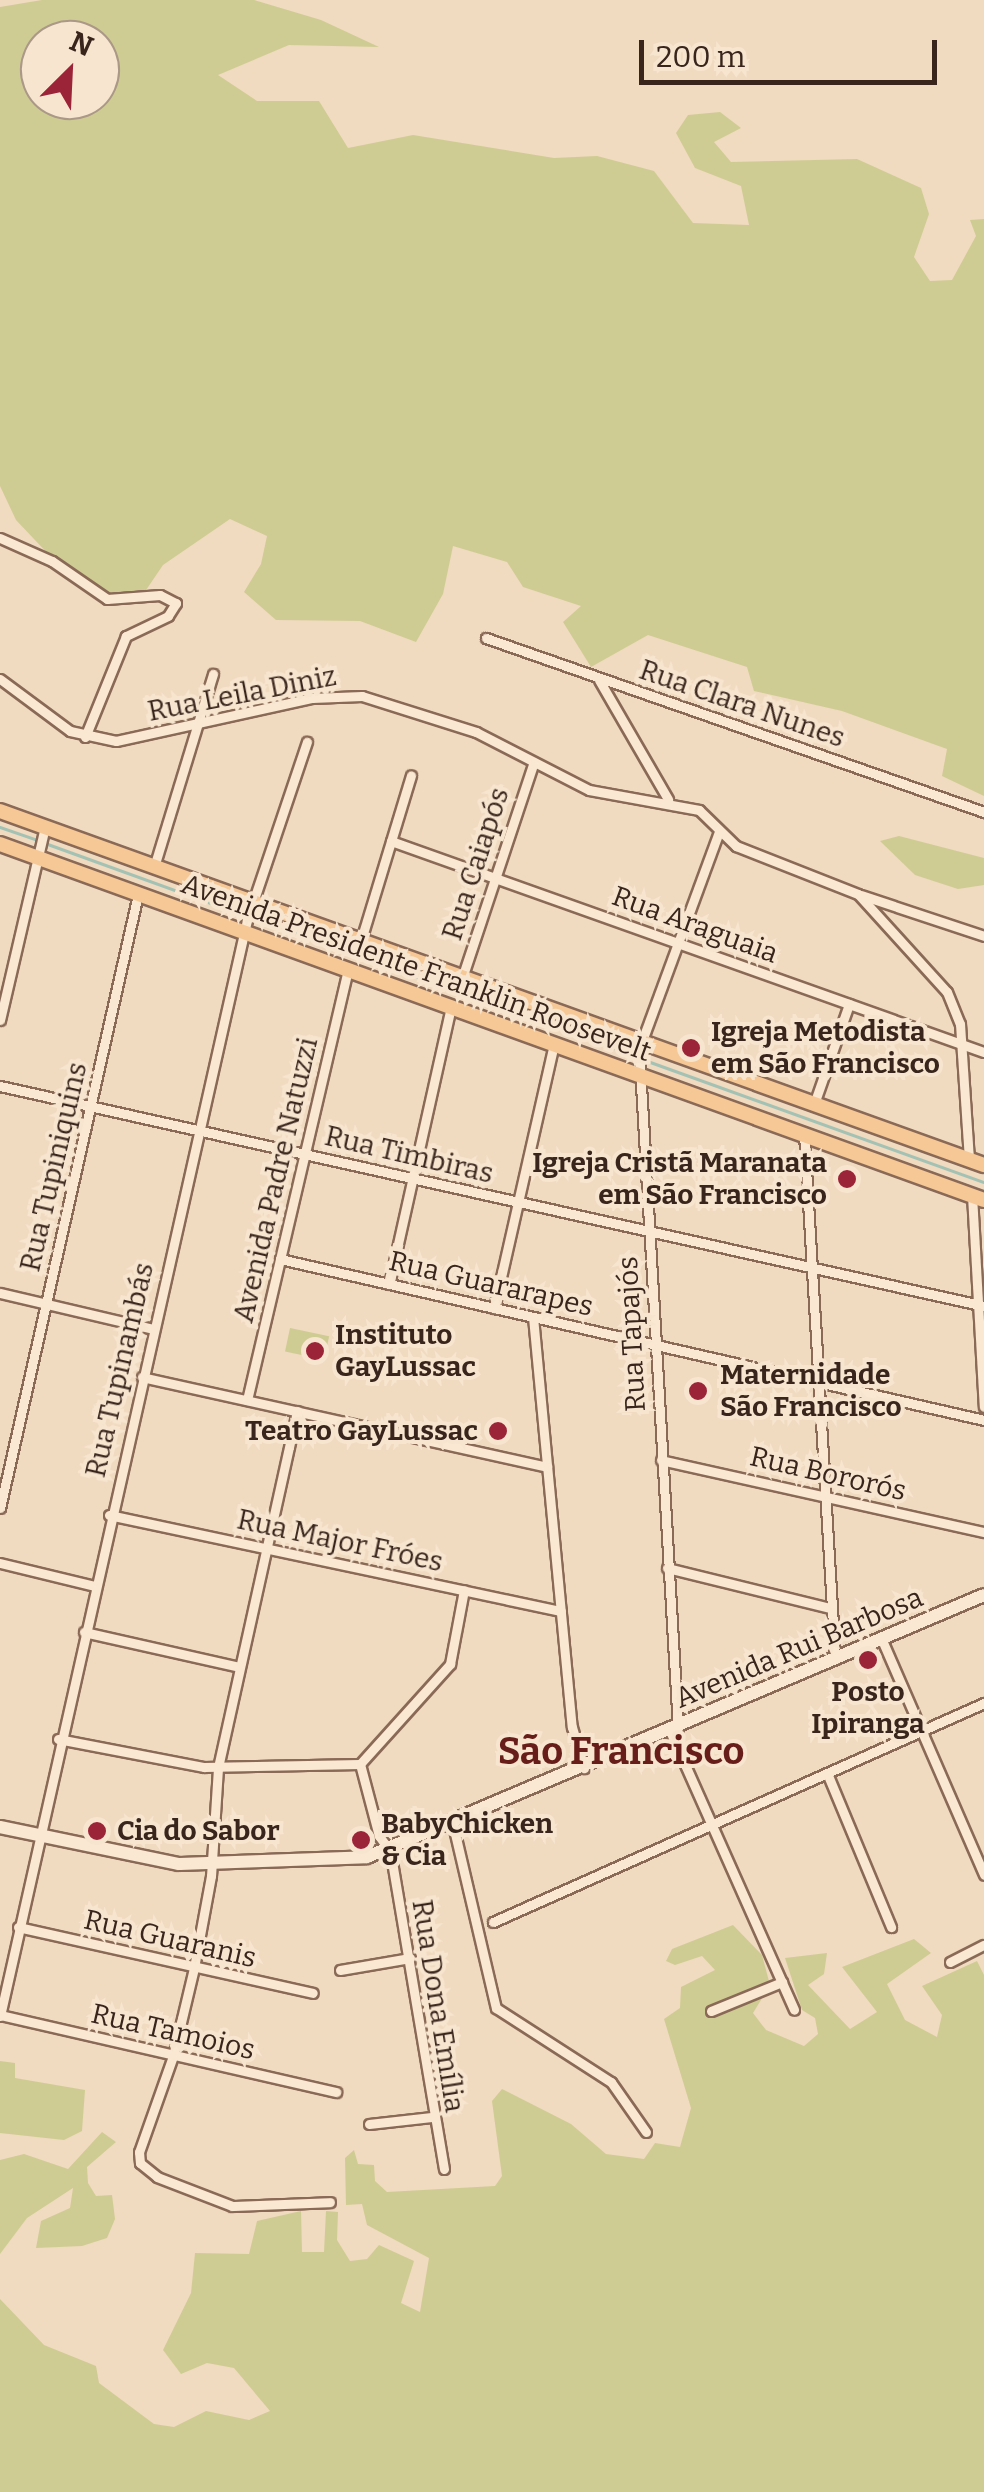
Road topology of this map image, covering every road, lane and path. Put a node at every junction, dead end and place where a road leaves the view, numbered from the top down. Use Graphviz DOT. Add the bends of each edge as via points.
graph roads {
  1 [pos="0,538"];
  2 [pos="486,638"];
  3 [pos="213,674"];
  4 [pos="0,679"];
  5 [pos="599,680"];
  6 [pos="197,724"];
  7 [pos="85,737"];
  8 [pos="307,742"];
  9 [pos="533,765"];
  10 [pos="411,775"];
  11 [pos="668,800"];
  12 [pos="0,811"];
  13 [pos="984,812"];
  14 [pos="719,832"];
  15 [pos="391,841"];
  16 [pos="40,842"];
  17 [pos="0,844"];
  18 [pos="154,866"];
  19 [pos="496,878"];
  20 [pos="138,894"];
  21 [pos="858,894"];
  22 [pos="251,905"];
  23 [pos="246,926"];
  24 [pos="984,936"];
  25 [pos="361,940"];
  26 [pos="682,944"];
  27 [pos="348,970"];
  28 [pos="462,978"];
  29 [pos="849,1004"];
  30 [pos="450,1007"];
  31 [pos="0,1020"];
  32 [pos="554,1044"];
  33 [pos="962,1044"];
  34 [pos="641,1046"];
  35 [pos="984,1052"];
  36 [pos="640,1070"];
  37 [pos="0,1086"];
  38 [pos="814,1104"];
  39 [pos="90,1106"];
  40 [pos="199,1130"];
  41 [pos="804,1134"];
  42 [pos="305,1154"];
  43 [pos="976,1163"];
  44 [pos="412,1178"];
  45 [pos="978,1198"];
  46 [pos="517,1202"];
  47 [pos="649,1231"];
  48 [pos="280,1259"];
  49 [pos="810,1268"];
  50 [pos="388,1284"];
  51 [pos="0,1292"];
  52 [pos="46,1303"];
  53 [pos="981,1305"];
  54 [pos="494,1308"];
  55 [pos="533,1317"];
  56 [pos="154,1328"];
  57 [pos="655,1345"];
  58 [pos="142,1377"];
  59 [pos="817,1382"];
  60 [pos="247,1400"];
  61 [pos="984,1406"];
  62 [pos="297,1412"];
  63 [pos="984,1420"];
  64 [pos="661,1460"];
  65 [pos="547,1467"];
  66 [pos="823,1496"];
  67 [pos="0,1508"];
  68 [pos="109,1515"];
  69 [pos="984,1532"];
  70 [pos="266,1548"];
  71 [pos="0,1564"];
  72 [pos="667,1568"];
  73 [pos="94,1586"];
  74 [pos="464,1590"];
  75 [pos="984,1596"];
  76 [pos="830,1608"];
  77 [pos="561,1610"];
  78 [pos="84,1632"];
  79 [pos="882,1640"];
  80 [pos="836,1659"];
  81 [pos="239,1667"];
  82 [pos="984,1703"];
  83 [pos="674,1729"];
  84 [pos="921,1731"];
  85 [pos="58,1739"];
  86 [pos="360,1764"];
  87 [pos="218,1768"];
  88 [pos="584,1768"];
  89 [pos="827,1773"];
  90 [pos="712,1824"];
  91 [pos="453,1825"];
  92 [pos="0,1828"];
  93 [pos="36,1836"];
  94 [pos="390,1851"];
  95 [pos="212,1867"];
  96 [pos="984,1874"];
  97 [pos="492,1922"];
  98 [pos="890,1926"];
  99 [pos="18,1927"];
  100 [pos="984,1945"];
  101 [pos="410,1958"];
  102 [pos="950,1962"];
  103 [pos="194,1968"];
  104 [pos="340,1970"];
  105 [pos="782,1982"];
  106 [pos="313,1994"];
  107 [pos="794,2010"];
  108 [pos="711,2011"];
  109 [pos="0,2016"];
  110 [pos="173,2056"];
  111 [pos="336,2092"];
  112 [pos="432,2117"];
  113 [pos="370,2124"];
  114 [pos="646,2132"];
  115 [pos="444,2169"];
  116 [pos="330,2202"];
  1 -- 7 [label="street" via="52,561 107,599 160,594 176,604 168,616 134,629 120,644"];
  2 -- 5 [label="street, Rua Clara Nunes"];
  3 -- 6 [label="street"];
  4 -- 7 [label="street"];
  5 -- 11 [label="street"];
  5 -- 13 [label="street, Rua Clara Nunes"];
  6 -- 7 [label="street, Rua Leila Diniz" via="116,741"];
  6 -- 9 [label="street, Rua Leila Diniz" via="312,698 362,696 476,732"];
  6 -- 18 [label="street"];
  8 -- 22 [label="street, Rua Tupinambás"];
  9 -- 11 [label="street, Rua Leila Diniz" via="589,790"];
  9 -- 19 [label="street, Rua Caiapós"];
  10 -- 15 [label="street"];
  11 -- 14 [label="street, Rua Leila Diniz" via="699,810"];
  12 -- 16 [label="main road, Avenida Presidente Franklin Roosevelt"];
  14 -- 21 [label="street, Rua Leila Diniz" via="760,858"];
  14 -- 26 [label="street, Rua Tapajós"];
  15 -- 19 [label="street, Rua Araguaia"];
  15 -- 25 [label="street"];
  16 -- 17 [label="main road, Avenida Presidente Franklin Roosevelt"];
  16 -- 18 [label="main road, Avenida Presidente Franklin Roosevelt"];
  16 -- 20 [label="main road, Avenida Presidente Franklin Roosevelt"];
  16 -- 31 [label="street"];
  18 -- 22 [label="main road, Avenida Presidente Franklin Roosevelt"];
  19 -- 26 [label="street, Rua Araguaia"];
  19 -- 28 [label="street, Rua Caiapós"];
  20 -- 23 [label="main road, Avenida Presidente Franklin Roosevelt"];
  20 -- 39 [label="street, Rua Tupiniquins"];
  21 -- 24 [label="street, Rua Leila Diniz"];
  21 -- 33 [label="street" via="947,992"];
  22 -- 23 [label="street, Rua Tupinambás"];
  22 -- 25 [label="main road, Avenida Presidente Franklin Roosevelt"];
  23 -- 27 [label="main road, Avenida Presidente Franklin Roosevelt"];
  23 -- 40 [label="street, Rua Tupinambás"];
  25 -- 28 [label="main road, Avenida Presidente Franklin Roosevelt"];
  26 -- 29 [label="street, Rua Araguaia"];
  26 -- 34 [label="street, Rua Tapajós"];
  27 -- 30 [label="main road, Avenida Presidente Franklin Roosevelt"];
  27 -- 42 [label="street, Avenida Padre Natuzzi"];
  28 -- 34 [label="main road, Avenida Presidente Franklin Roosevelt"];
  29 -- 33 [label="street, Rua Araguaia"];
  29 -- 38 [label="street"];
  30 -- 32 [label="main road, Avenida Presidente Franklin Roosevelt"];
  30 -- 44 [label="street"];
  32 -- 36 [label="main road, Avenida Presidente Franklin Roosevelt"];
  32 -- 46 [label="street"];
  33 -- 35 [label="street, Rua Araguaia"];
  33 -- 43 [label="street"];
  34 -- 36 [label="street, Rua Tapajós"];
  34 -- 38 [label="main road, Avenida Presidente Franklin Roosevelt"];
  36 -- 41 [label="main road, Avenida Presidente Franklin Roosevelt"];
  36 -- 47 [label="street, Rua Tapajós"];
  37 -- 39 [label="street, Rua Timbiras"];
  38 -- 43 [label="main road, Avenida Presidente Franklin Roosevelt"];
  39 -- 40 [label="street, Rua Timbiras"];
  39 -- 52 [label="street, Rua Tupiniquins"];
  40 -- 42 [label="street, Rua Timbiras"];
  40 -- 56 [label="street, Rua Tupinambás"];
  41 -- 45 [label="main road, Avenida Presidente Franklin Roosevelt"];
  41 -- 49 [label="street"];
  42 -- 44 [label="street, Rua Timbiras"];
  42 -- 48 [label="street, Avenida Padre Natuzzi"];
  44 -- 46 [label="street, Rua Timbiras"];
  44 -- 50 [label="street"];
  45 -- 53 [label="street"];
  46 -- 47 [label="street, Rua Timbiras"];
  46 -- 54 [label="street"];
  47 -- 49 [label="street, Rua Timbiras"];
  47 -- 57 [label="street, Rua Tapajós"];
  48 -- 50 [label="street, Rua Guararapes"];
  48 -- 60 [label="street, Avenida Padre Natuzzi"];
  49 -- 53 [label="street, Rua Timbiras"];
  49 -- 59 [label="street"];
  50 -- 54 [label="street, Rua Guararapes"];
  51 -- 52 [label="street"];
  52 -- 56 [label="street"];
  52 -- 67 [label="street, Rua Tupiniquins"];
  53 -- 61 [label="street"];
  54 -- 55 [label="street, Rua Guararapes"];
  55 -- 57 [label="street, Rua Guararapes"];
  55 -- 65 [label="street"];
  56 -- 58 [label="street, Rua Tupinambás"];
  57 -- 59 [label="street, Rua Guararapes"];
  57 -- 64 [label="street, Rua Tapajós"];
  58 -- 60 [label="street"];
  58 -- 68 [label="street, Rua Tupinambás"];
  59 -- 63 [label="street, Rua Guararapes"];
  59 -- 66 [label="street"];
  60 -- 62 [label="street"];
  62 -- 65 [label="street"];
  62 -- 70 [label="street"];
  64 -- 66 [label="street, Rua Bororós"];
  64 -- 72 [label="street, Rua Tapajós"];
  65 -- 77 [label="street"];
  66 -- 69 [label="street, Rua Bororós"];
  66 -- 76 [label="street"];
  68 -- 70 [label="street, Rua Major Fróes"];
  68 -- 73 [label="street, Rua Tupinambás"];
  70 -- 74 [label="street, Rua Major Fróes"];
  70 -- 81 [label="street"];
  71 -- 73 [label="street"];
  72 -- 76 [label="street"];
  72 -- 83 [label="street, Rua Tapajós"];
  73 -- 78 [label="street, Rua Tupinambás"];
  74 -- 77 [label="street, Rua Major Fróes"];
  74 -- 86 [label="street" via="450,1664"];
  75 -- 79 [label="main road, Avenida Rui Barbosa"];
  76 -- 80 [label="street"];
  77 -- 88 [label="street" via="572,1727"];
  78 -- 81 [label="street"];
  78 -- 85 [label="street, Rua Tupinambás"];
  79 -- 80 [label="main road, Avenida Rui Barbosa"];
  79 -- 84 [label="street"];
  80 -- 83 [label="main road, Avenida Rui Barbosa"];
  81 -- 87 [label="street"];
  82 -- 84 [label="street"];
  83 -- 88 [label="main road, Avenida Rui Barbosa"];
  83 -- 90 [label="street"];
  84 -- 89 [label="street"];
  84 -- 96 [label="street"];
  85 -- 87 [label="street"];
  85 -- 93 [label="street, Rua Tupinambás"];
  86 -- 87 [label="street"];
  86 -- 94 [label="street, Rua Dona Emília" via="379,1836"];
  87 -- 95 [label="street"];
  88 -- 91 [label="main road, Avenida Rui Barbosa"];
  89 -- 90 [label="street"];
  89 -- 98 [label="street"];
  90 -- 97 [label="street"];
  90 -- 105 [label="street"];
  91 -- 94 [label="main road, Avenida Rui Barbosa"];
  91 -- 114 [label="street" via="496,2008 611,2082"];
  92 -- 93 [label="main road, Avenida Rui Barbosa"];
  93 -- 95 [label="main road, Avenida Rui Barbosa"];
  93 -- 99 [label="street, Rua Tupinambás"];
  94 -- 95 [label="main road, Avenida Rui Barbosa"];
  94 -- 101 [label="street, Rua Dona Emília"];
  95 -- 103 [label="street"];
  99 -- 103 [label="street, Rua Guaranis"];
  99 -- 109 [label="street, Rua Tupinambás"];
  100 -- 102 [label="street"];
  101 -- 104 [label="street"];
  101 -- 112 [label="street, Rua Dona Emília"];
  103 -- 106 [label="street, Rua Guaranis"];
  103 -- 110 [label="street"];
  105 -- 107 [label="street"];
  105 -- 108 [label="street"];
  109 -- 110 [label="street, Rua Tamoios"];
  110 -- 111 [label="street, Rua Tamoios"];
  110 -- 116 [label="street" via="139,2152 146,2169 246,2209"];
  112 -- 113 [label="street"];
  112 -- 115 [label="street, Rua Dona Emília"];
}
